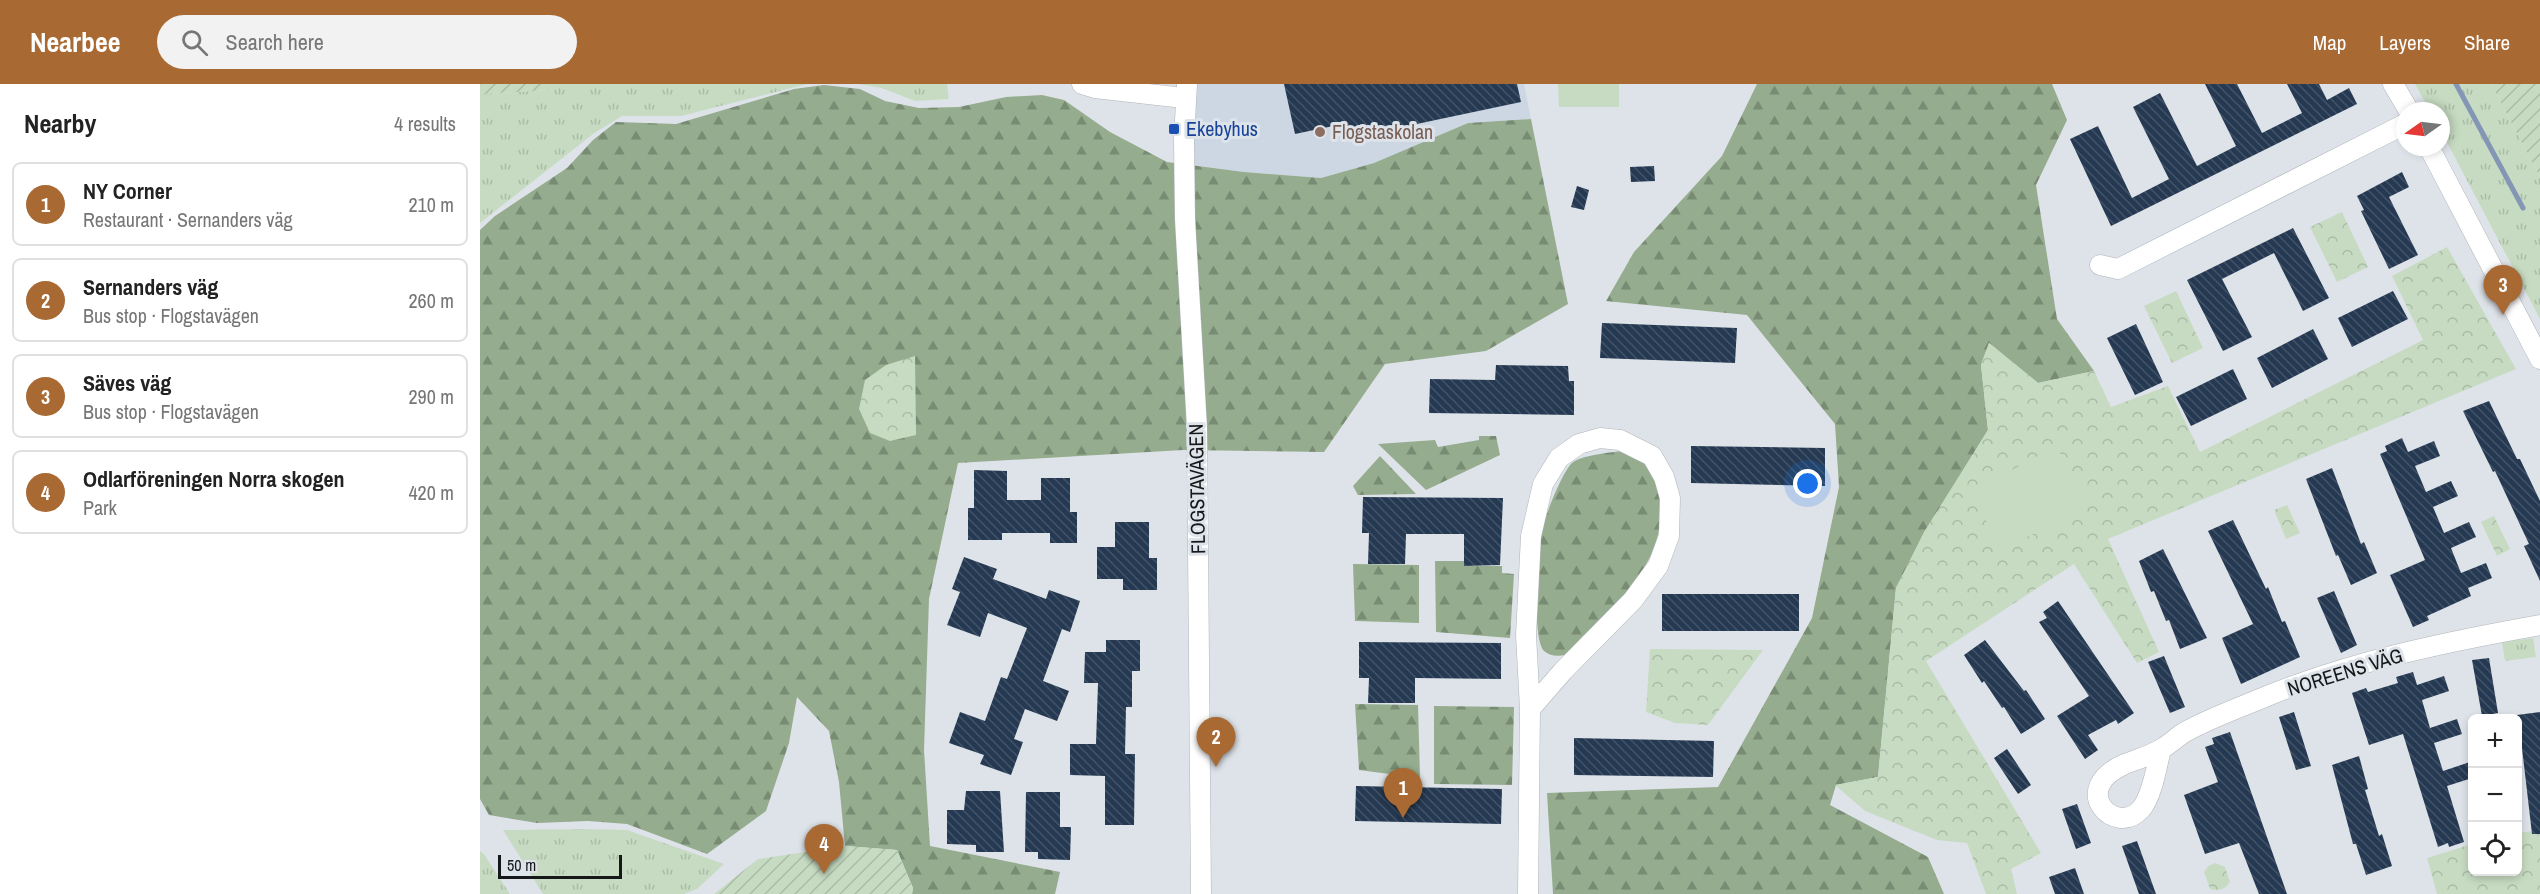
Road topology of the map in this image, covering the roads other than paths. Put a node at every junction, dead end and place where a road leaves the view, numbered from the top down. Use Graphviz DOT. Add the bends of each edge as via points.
graph roads {
  1 [pos="1082,84"];
  2 [pos="2393,84"];
  3 [pos="1181,90"];
  4 [pos="2404,102"];
  5 [pos="2396,129"];
  6 [pos="2434,156"];
  7 [pos="2100,266"];
  8 [pos="2540,359"];
  9 [pos="2540,625"];
  10 [pos="1530,709"];
  11 [pos="2162,749"];
  12 [pos="1201,894"];
  13 [pos="1528,894"];
  1 -- 3 [label="street" via="1095,88"];
  2 -- 4 [label="street"];
  3 -- 12 [label="street, FLOGSTAVÄGEN" via="1197,428"];
  5 -- 7 [label="street" via="2118,269"];
  6 -- 8 [label="street"];
  9 -- 11 [label="street, NOREENS VÄG" via="2366,662 2274,694 2185,732"];
  10 -- 10 [label="street" via="1633,600 1658,567 1670,536 1670,498 1664,477 1652,456 1620,440 1600,438 1579,444 1559,458 1543,484 1531,536 1526,635"];
  10 -- 13 [label="street"];
}
